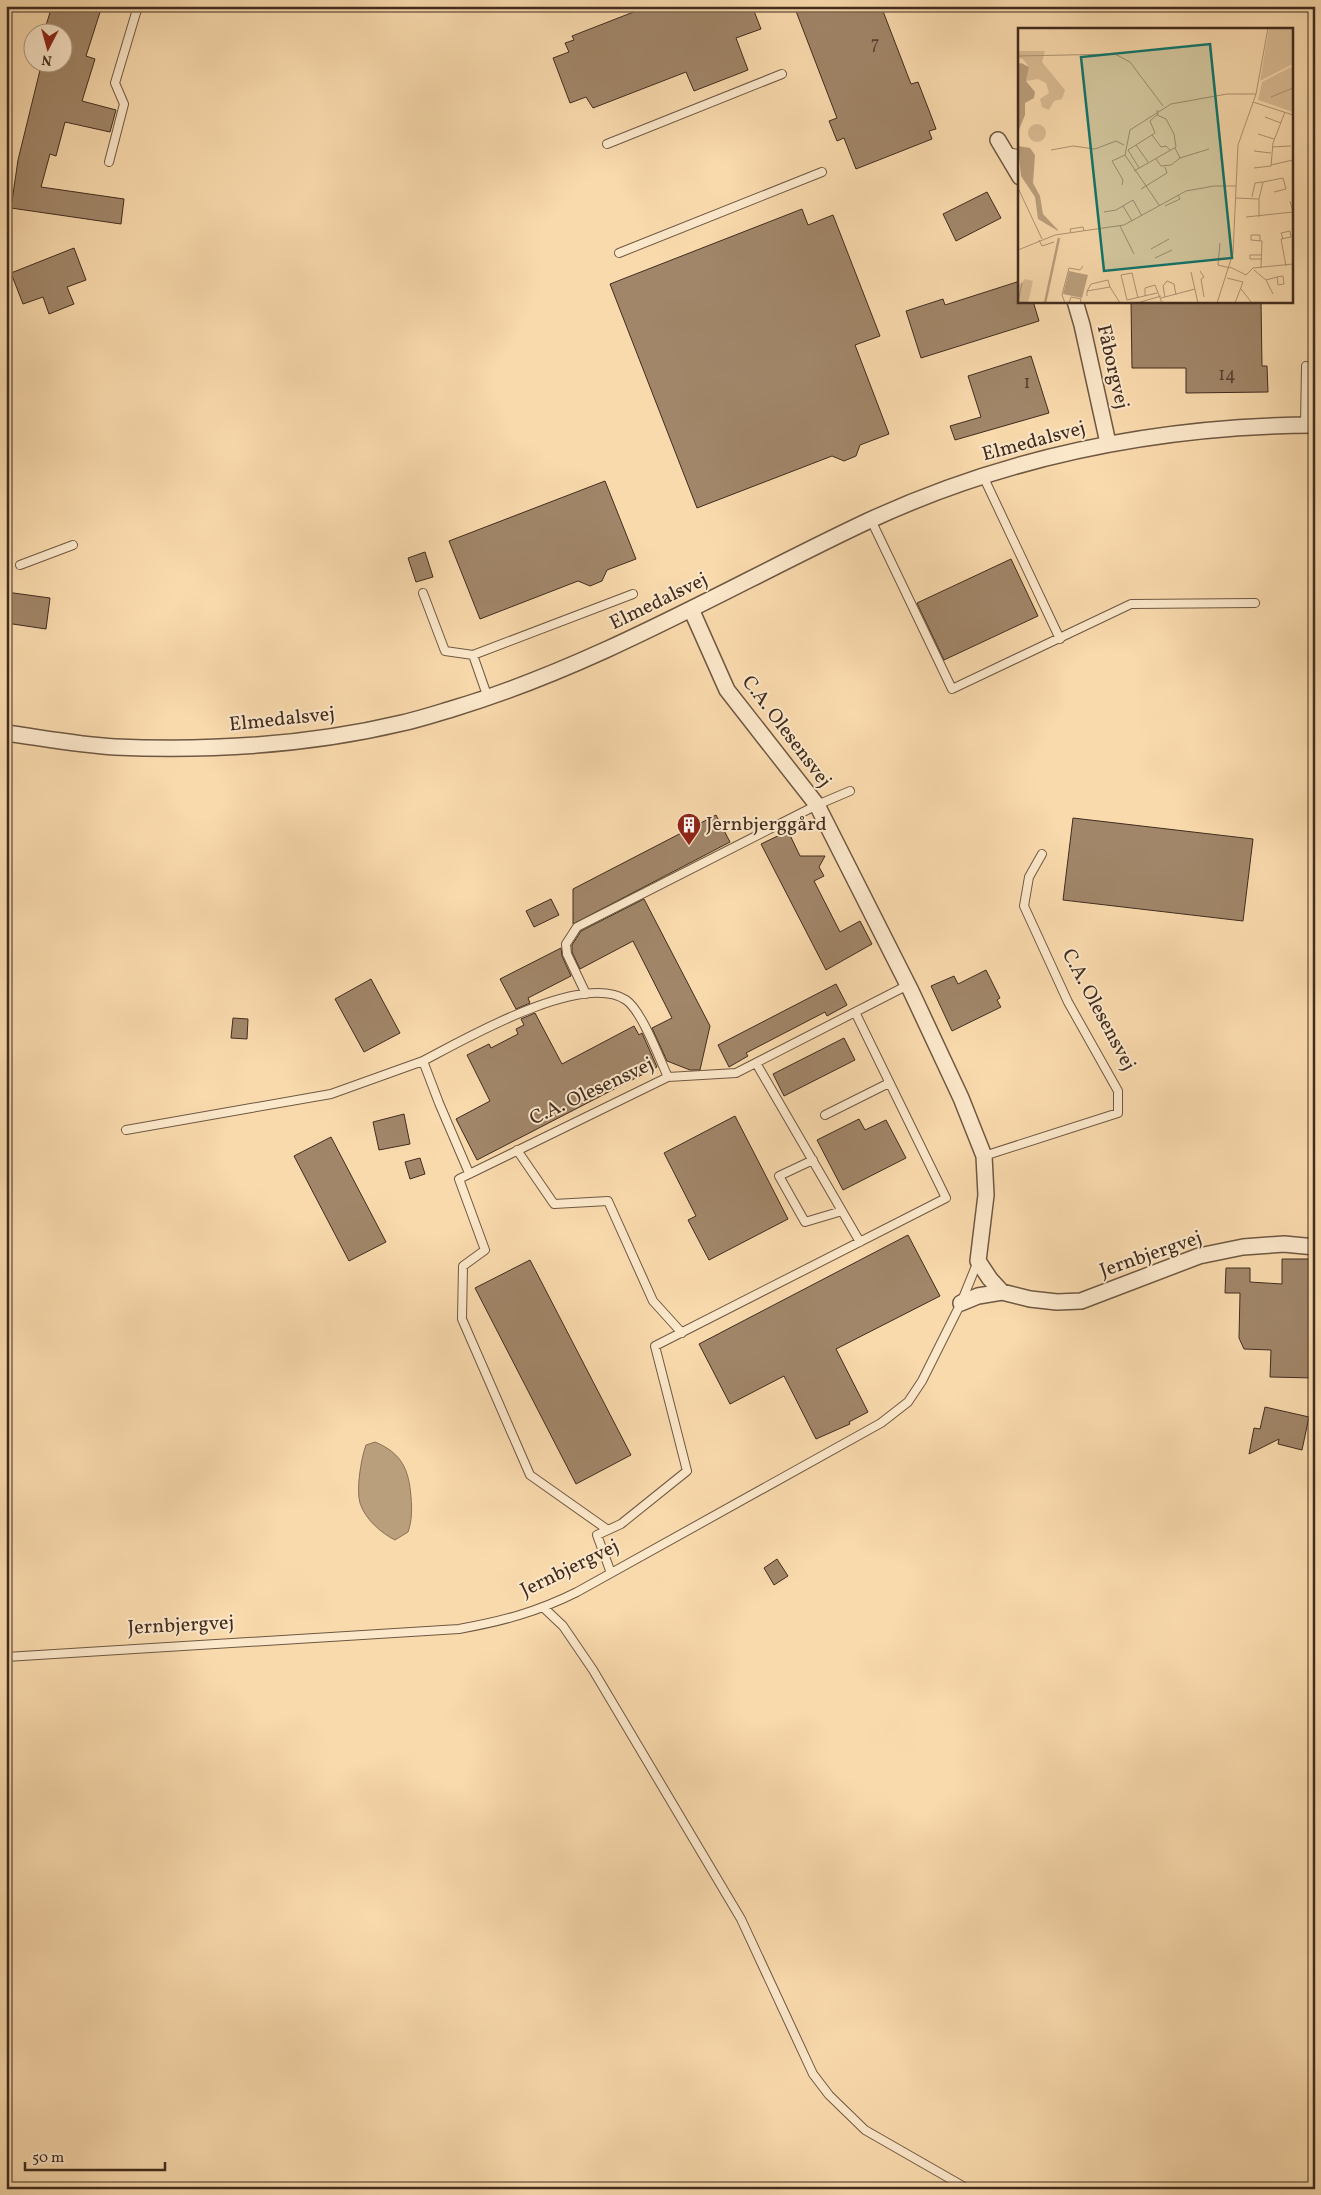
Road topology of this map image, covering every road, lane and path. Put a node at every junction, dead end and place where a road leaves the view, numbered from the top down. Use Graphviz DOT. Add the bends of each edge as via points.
graph roads {
  1 [pos="138,6"];
  2 [pos="782,74"];
  3 [pos="608,144"];
  4 [pos="1008,149"];
  5 [pos="109,162"];
  6 [pos="822,172"];
  7 [pos="1018,172"];
  8 [pos="619,253"];
  9 [pos="1075,302"];
  10 [pos="1306,366"];
  11 [pos="1310,425"];
  12 [pos="1108,443"];
  13 [pos="983,476"];
  14 [pos="870,520"];
  15 [pos="74,545"];
  16 [pos="20,565"];
  17 [pos="423,593"];
  18 [pos="633,594"];
  19 [pos="1254,603"];
  20 [pos="691,609"];
  21 [pos="1060,639"];
  22 [pos="473,655"];
  23 [pos="488,698"];
  24 [pos="6,733"];
  25 [pos="850,791"];
  26 [pos="817,805"];
  27 [pos="1042,854"];
  28 [pos="908,985"];
  29 [pos="586,994"];
  30 [pos="855,1012"];
  31 [pos="423,1061"];
  32 [pos="756,1063"];
  33 [pos="668,1077"];
  34 [pos="889,1083"];
  35 [pos="825,1115"];
  36 [pos="126,1130"];
  37 [pos="517,1150"];
  38 [pos="984,1156"];
  39 [pos="812,1160"];
  40 [pos="470,1173"];
  41 [pos="842,1211"];
  42 [pos="860,1242"];
  43 [pos="1315,1247"];
  44 [pos="978,1261"];
  45 [pos="1002,1292"];
  46 [pos="961,1303"];
  47 [pos="682,1333"];
  48 [pos="608,1530"];
  49 [pos="611,1573"];
  50 [pos="544,1608"];
  51 [pos="6,1657"];
  52 [pos="968,2189"];
  1 -- 5 [label="lane" via="115,83 124,104"];
  2 -- 3 [label="lane"];
  4 -- 7 [label="street"];
  6 -- 8 [label="lane"];
  9 -- 12 [label="street, Fåborgvej"];
  10 -- 11 [label="lane"];
  11 -- 12 [label="street, Elmedalsvej" via="1250,426"];
  12 -- 13 [label="street, Elmedalsvej" via="1030,461"];
  13 -- 14 [label="street, Elmedalsvej"];
  13 -- 21 [label="lane"];
  14 -- 20 [label="street, Elmedalsvej"];
  14 -- 21 [label="lane" via="952,689"];
  15 -- 16 [label="lane"];
  17 -- 22 [label="lane" via="445,651"];
  18 -- 22 [label="lane"];
  19 -- 21 [label="lane" via="1131,604"];
  20 -- 23 [label="street, Elmedalsvej" via="569,667"];
  20 -- 26 [label="street, C.A. Olesensvej" via="727,690"];
  22 -- 23 [label="lane"];
  23 -- 24 [label="street, Elmedalsvej" via="403,723 312,739 208,747 112,747"];
  25 -- 26 [label="lane"];
  26 -- 28 [label="street, C.A. Olesensvej"];
  26 -- 29 [label="lane" via="577,926 566,944 567,954"];
  27 -- 38 [label="lane, C.A. Olesensvej" via="1029,877 1024,906 1068,1002 1118,1091 1118,1112"];
  28 -- 30 [label="lane, C.A. Olesensvej"];
  28 -- 38 [label="street, C.A. Olesensvej" via="961,1098"];
  29 -- 31 [label="lane" via="529,1008"];
  29 -- 33 [label="lane" via="612,994 627,1001 642,1020"];
  30 -- 32 [label="lane, C.A. Olesensvej"];
  30 -- 34 [label="lane"];
  31 -- 36 [label="lane" via="331,1094"];
  31 -- 40 [label="lane"];
  32 -- 33 [label="lane, C.A. Olesensvej" via="736,1073"];
  32 -- 39 [label="lane"];
  33 -- 37 [label="lane, C.A. Olesensvej"];
  34 -- 35 [label="lane"];
  34 -- 42 [label="lane" via="946,1198"];
  37 -- 40 [label="lane, C.A. Olesensvej"];
  37 -- 47 [label="lane" via="554,1204 608,1201 653,1301"];
  38 -- 44 [label="street, C.A. Olesensvej" via="986,1195"];
  39 -- 41 [label="lane"];
  39 -- 41 [label="lane" via="780,1176 805,1222"];
  40 -- 48 [label="lane, C.A. Olesensvej" via="459,1179 485,1250 462,1266 462,1319 530,1475"];
  41 -- 42 [label="lane"];
  42 -- 47 [label="lane"];
  43 -- 45 [label="street, Jernbjergvej" via="1284,1244 1243,1247 1199,1256 1081,1301 1030,1299"];
  44 -- 45 [label="street"];
  44 -- 46 [label="lane, Jernbjergvej"];
  45 -- 46 [label="street, Jernbjergvej"];
  46 -- 49 [label="lane, Jernbjergvej" via="922,1381 908,1402 881,1423"];
  47 -- 48 [label="lane" via="654,1346 687,1470 621,1524"];
  48 -- 49 [label="lane" via="597,1534"];
  49 -- 50 [label="lane, Jernbjergvej"];
  50 -- 51 [label="lane, Jernbjergvej" via="459,1629"];
  50 -- 52 [label="lane" via="563,1626 594,1670 736,1911 813,2074 865,2130"];
}
